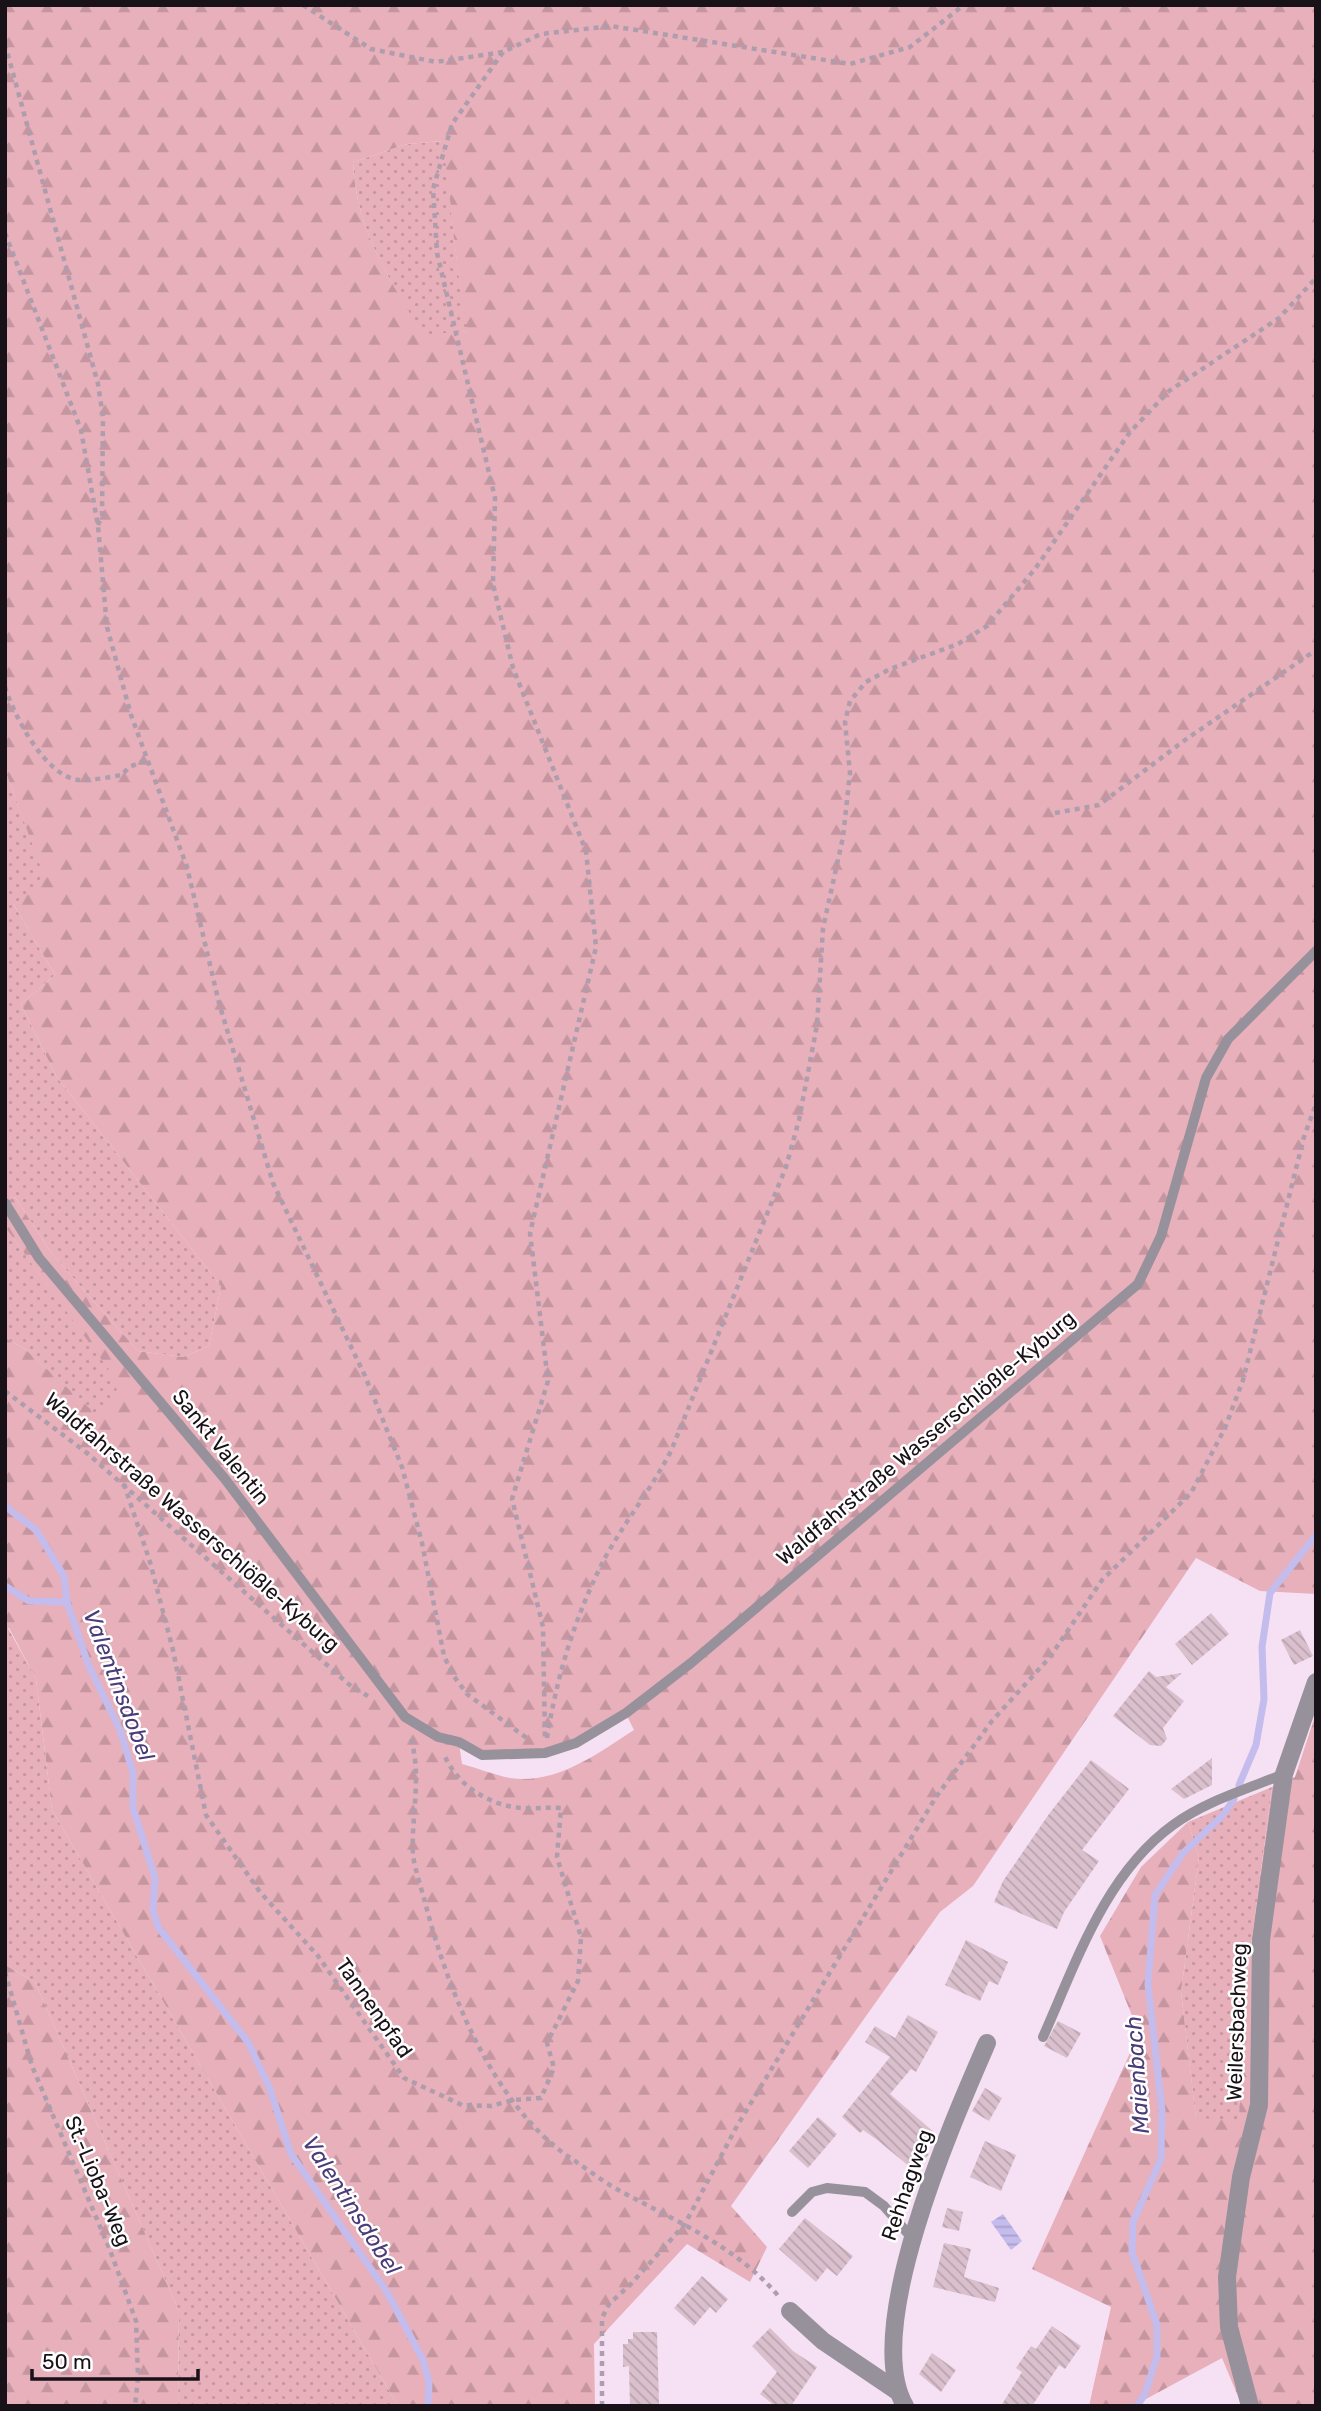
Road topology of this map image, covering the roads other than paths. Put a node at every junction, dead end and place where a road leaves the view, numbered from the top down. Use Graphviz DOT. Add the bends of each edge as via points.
graph roads {
  1 [pos="1316,951"];
  2 [pos="5,1203"];
  3 [pos="1316,1682"];
  4 [pos="405,1717"];
  5 [pos="1284,1773"];
  6 [pos="1043,2037"];
  7 [pos="987,2043"];
  8 [pos="792,2212"];
  9 [pos="911,2238"];
  10 [pos="790,2311"];
  11 [pos="901,2398"];
  12 [pos="1250,2406"];
  1 -- 4 [label="lane, Waldfahrstraße Wasserschlößle-Kyburg" via="1228,1039 1206,1078 1161,1236 1138,1284 691,1663 626,1713 576,1743 545,1753 482,1755"];
  2 -- 4 [label="lane, Sankt Valentin" via="40,1258 225,1479"];
  3 -- 5 [label="street, Weilersbachweg"];
  5 -- 6 [label="lane" via="1175,1824 1133,1861 1086,1943"];
  5 -- 12 [label="street, Weilersbachweg" via="1261,1940 1259,2105 1241,2177 1227,2277 1229,2327"];
  7 -- 9 [label="street, Rehhagweg" via="954,2118"];
  8 -- 9 [label="lane" via="812,2192 827,2188 865,2192 884,2206"];
  9 -- 11 [label="street, Rehhagweg" via="894,2350"];
  10 -- 11 [label="street, Rehhagweg" via="823,2342"];
}
